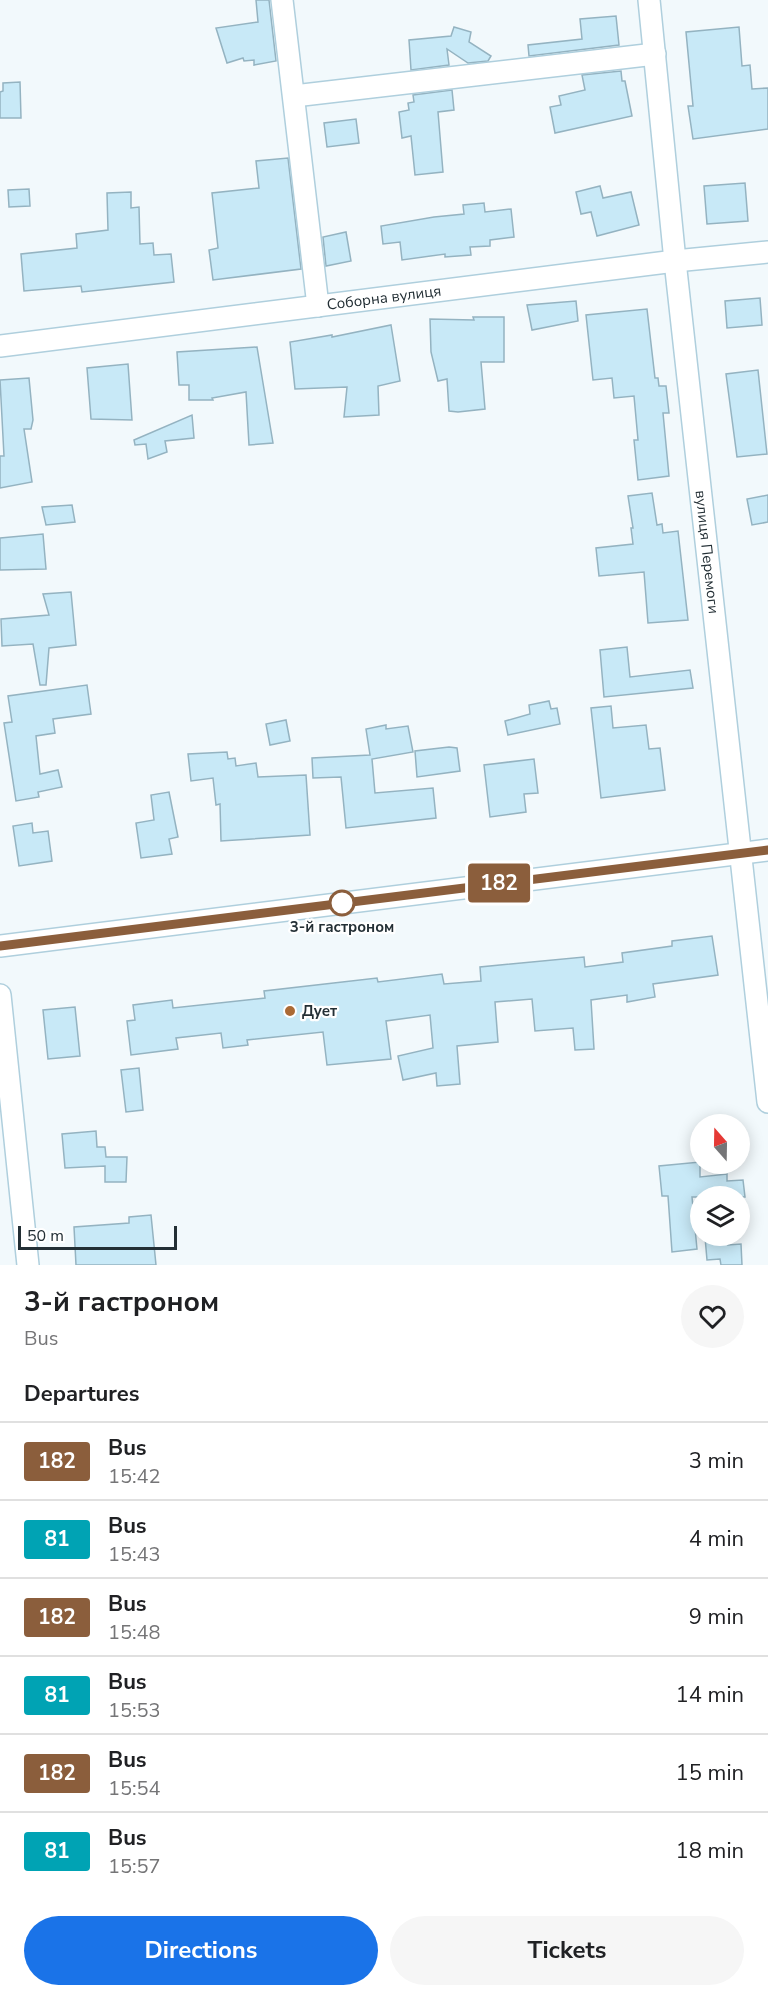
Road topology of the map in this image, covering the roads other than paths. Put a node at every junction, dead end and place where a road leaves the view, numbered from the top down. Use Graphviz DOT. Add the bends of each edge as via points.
graph roads {
  1 [pos="282,0"];
  2 [pos="649,0"];
  3 [pos="655,54"];
  4 [pos="294,96"];
  5 [pos="768,252"];
  6 [pos="675,261"];
  7 [pos="318,306"];
  8 [pos="0,346"];
  9 [pos="768,850"];
  10 [pos="741,853"];
  11 [pos="0,946"];
  12 [pos="0,995"];
  13 [pos="768,1102"];
  14 [pos="28,1265"];
  1 -- 4 [label="street"];
  2 -- 3 [label="street, вулиця Перемоги"];
  3 -- 4 [label="street"];
  3 -- 6 [label="street, вулиця Перемоги"];
  4 -- 7 [label="street"];
  5 -- 6 [label="street, Соборна вулиця"];
  6 -- 7 [label="street, Соборна вулиця"];
  6 -- 10 [label="street, вулиця Перемоги"];
  7 -- 8 [label="street, Соборна вулиця"];
  9 -- 10 [label="street"];
  10 -- 11 [label="street"];
  10 -- 13 [label="street, вулиця Перемоги"];
  12 -- 14 [label="street"];
}
